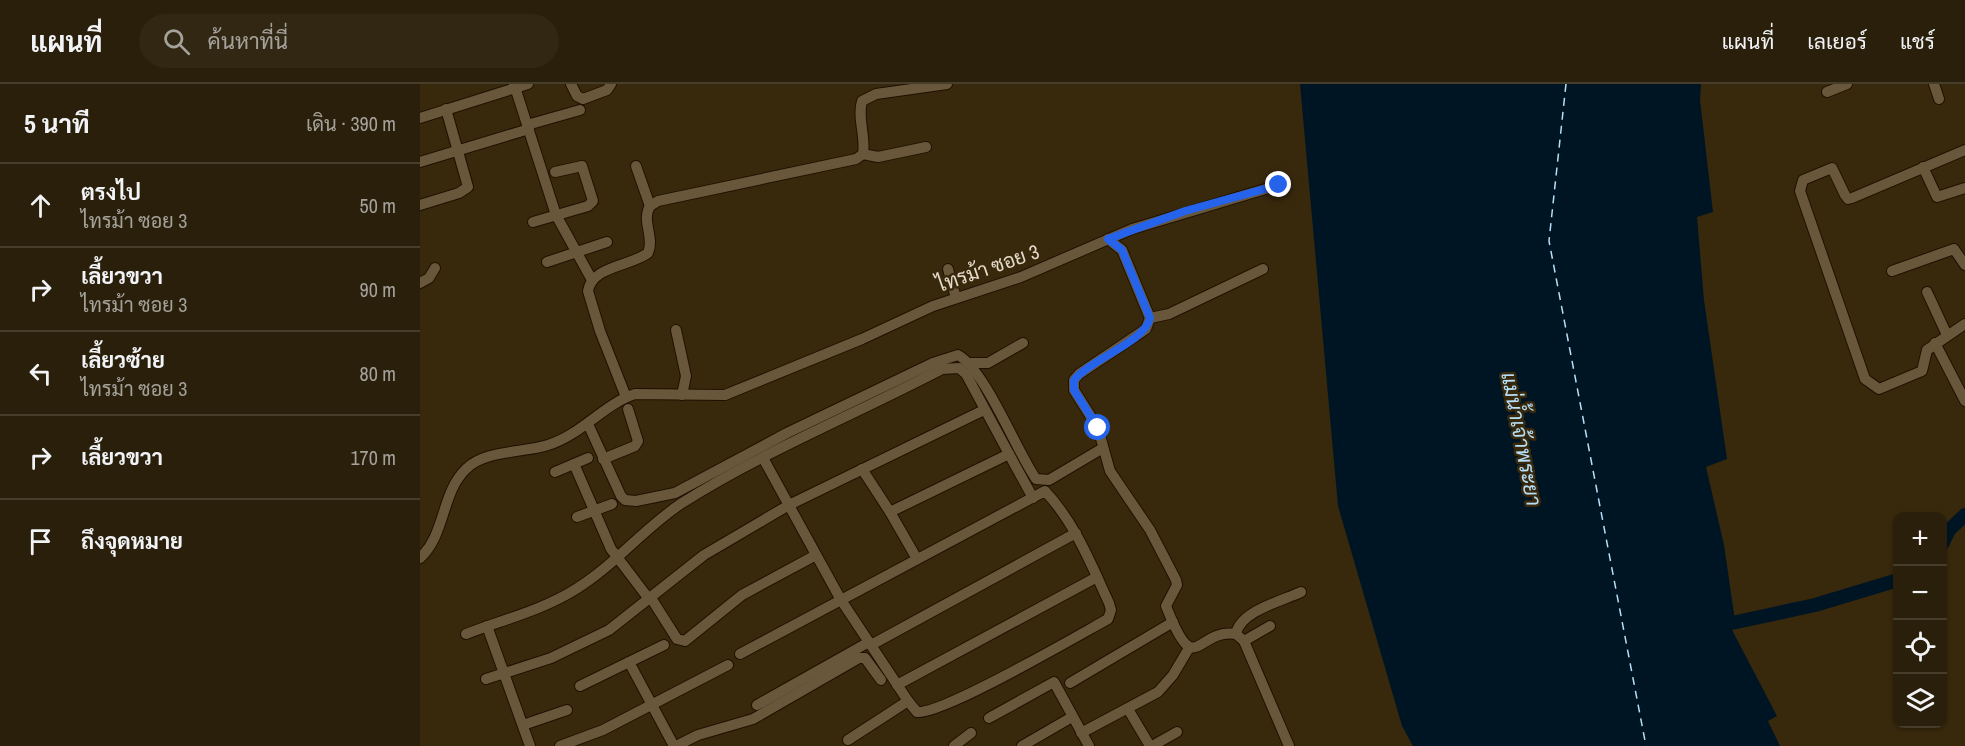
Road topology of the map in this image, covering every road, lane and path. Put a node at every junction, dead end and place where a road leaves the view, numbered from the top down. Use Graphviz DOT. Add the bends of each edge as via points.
graph roads {
  1 [pos="528,84"];
  2 [pos="571,84"];
  3 [pos="611,84"];
  4 [pos="947,84"];
  5 [pos="1934,84"];
  6 [pos="1842,85"];
  7 [pos="515,86"];
  8 [pos="910,86"];
  9 [pos="1827,92"];
  10 [pos="1939,99"];
  11 [pos="446,109"];
  12 [pos="580,110"];
  13 [pos="420,118"];
  14 [pos="528,127"];
  15 [pos="926,147"];
  16 [pos="458,149"];
  17 [pos="1965,150"];
  18 [pos="863,154"];
  19 [pos="420,162"];
  20 [pos="636,166"];
  21 [pos="1923,167"];
  22 [pos="555,172"];
  23 [pos="1279,185"];
  24 [pos="1965,188"];
  25 [pos="420,205"];
  26 [pos="650,206"];
  27 [pos="556,215"];
  28 [pos="533,222"];
  29 [pos="1108,239"];
  30 [pos="607,242"];
  31 [pos="575,249"];
  32 [pos="547,262"];
  33 [pos="1965,266"];
  34 [pos="435,268"];
  35 [pos="1263,268"];
  36 [pos="948,269"];
  37 [pos="1892,271"];
  38 [pos="595,278"];
  39 [pos="420,283"];
  40 [pos="1927,292"];
  41 [pos="956,298"];
  42 [pos="1150,318"];
  43 [pos="1964,328"];
  44 [pos="676,330"];
  45 [pos="1947,336"];
  46 [pos="1023,343"];
  47 [pos="1935,343"];
  48 [pos="968,363"];
  49 [pos="682,395"];
  50 [pos="626,397"];
  51 [pos="1965,400"];
  52 [pos="628,409"];
  53 [pos="984,410"];
  54 [pos="588,424"];
  55 [pos="1103,447"];
  56 [pos="1009,454"];
  57 [pos="588,458"];
  58 [pos="763,458"];
  59 [pos="603,459"];
  60 [pos="574,464"];
  61 [pos="862,468"];
  62 [pos="555,472"];
  63 [pos="1033,498"];
  64 [pos="612,504"];
  65 [pos="789,505"];
  66 [pos="593,511"];
  67 [pos="890,512"];
  68 [pos="577,517"];
  69 [pos="1076,533"];
  70 [pos="422,551"];
  71 [pos="816,555"];
  72 [pos="617,558"];
  73 [pos="917,559"];
  74 [pos="1097,577"];
  75 [pos="1300,592"];
  76 [pos="650,598"];
  77 [pos="841,600"];
  78 [pos="1173,622"];
  79 [pos="487,626"];
  80 [pos="1270,626"];
  81 [pos="466,634"];
  82 [pos="1240,637"];
  83 [pos="870,643"];
  84 [pos="664,645"];
  85 [pos="1189,648"];
  86 [pos="740,654"];
  87 [pos="629,662"];
  88 [pos="728,665"];
  89 [pos="505,672"];
  90 [pos="486,678"];
  91 [pos="880,680"];
  92 [pos="1070,683"];
  93 [pos="897,684"];
  94 [pos="580,686"];
  95 [pos="908,701"];
  96 [pos="651,705"];
  97 [pos="757,705"];
  98 [pos="1128,709"];
  99 [pos="567,710"];
  100 [pos="1072,717"];
  101 [pos="989,718"];
  102 [pos="523,725"];
  103 [pos="1177,732"];
  104 [pos="971,733"];
  105 [pos="1081,733"];
  106 [pos="854,741"];
  107 [pos="530,746"];
  108 [pos="560,746"];
  109 [pos="675,746"];
  110 [pos="954,746"];
  111 [pos="1022,746"];
  112 [pos="1089,746"];
  113 [pos="1151,746"];
  114 [pos="1289,746"];
  1 -- 7 [label="street"];
  2 -- 3 [label="street" via="583,99 607,90"];
  4 -- 8 [label="street"];
  5 -- 10 [label="street"];
  6 -- 9 [label="street"];
  7 -- 11 [label="street"];
  7 -- 14 [label="street"];
  8 -- 18 [label="street" via="862,101"];
  11 -- 13 [label="street"];
  11 -- 16 [label="street"];
  12 -- 14 [label="street"];
  14 -- 16 [label="street"];
  14 -- 27 [label="street"];
  15 -- 18 [label="street" via="878,157"];
  16 -- 19 [label="street"];
  16 -- 25 [label="street" via="468,187"];
  17 -- 21 [label="street"];
  18 -- 26 [label="street" via="856,159 658,201"];
  20 -- 26 [label="street"];
  21 -- 24 [label="street" via="1937,197"];
  21 -- 47 [label="street" via="1848,199 1832,168 1803,180 1800,191 1865,379 1879,389 1922,370 1925,354"];
  22 -- 27 [label="street" via="582,166 593,198 588,206"];
  23 -- 29 [label="street, ไทรม้า ซอย 3" via="1185,211"];
  26 -- 38 [label="street" via="648,253"];
  27 -- 28 [label="street"];
  27 -- 31 [label="street"];
  29 -- 41 [label="street, ไทรม้า ซอย 3" via="1021,277"];
  29 -- 42 [label="street" via="1122,250"];
  30 -- 31 [label="street"];
  31 -- 32 [label="street"];
  31 -- 38 [label="street"];
  33 -- 37 [label="street" via="1954,249"];
  34 -- 39 [label="street"];
  35 -- 42 [label="street" via="1169,314"];
  36 -- 41 [label="street"];
  38 -- 50 [label="street" via="588,291 590,301"];
  40 -- 45 [label="street"];
  41 -- 49 [label="street, ไทรม้า ซอย 3" via="750,387 720,396"];
  42 -- 55 [label="street" via="1146,329 1074,380 1074,390 1095,422"];
  43 -- 45 [label="street"];
  44 -- 49 [label="street" via="686,376"];
  45 -- 47 [label="street"];
  46 -- 48 [label="street" via="987,363"];
  47 -- 51 [label="street"];
  48 -- 55 [label="street" via="1036,479 1049,480"];
  48 -- 59 [label="street" via="958,355 933,363 787,433 675,493 650,500 633,501 621,496"];
  49 -- 50 [label="street, ไทรม้า ซอย 3"];
  50 -- 54 [label="street, ไทรม้า ซอย 3"];
  52 -- 59 [label="street" via="638,441 635,446"];
  53 -- 56 [label="street"];
  53 -- 58 [label="street" via="966,374 950,367"];
  53 -- 61 [label="street"];
  54 -- 59 [label="street"];
  54 -- 70 [label="street, ไทรม้า ซอย 3" via="550,445 478,459 454,484 436,535"];
  55 -- 78 [label="street" via="1110,471 1150,530 1176,580 1166,606"];
  56 -- 63 [label="street"];
  56 -- 67 [label="street"];
  57 -- 60 [label="street"];
  58 -- 65 [label="street"];
  58 -- 72 [label="street" via="681,504"];
  60 -- 62 [label="street"];
  60 -- 66 [label="street"];
  61 -- 65 [label="street"];
  61 -- 67 [label="street"];
  63 -- 69 [label="street" via="1045,491"];
  63 -- 73 [label="street"];
  64 -- 66 [label="street"];
  65 -- 71 [label="street"];
  65 -- 76 [label="street" via="704,555"];
  66 -- 68 [label="street"];
  66 -- 72 [label="street"];
  67 -- 73 [label="street"];
  69 -- 74 [label="street"];
  69 -- 83 [label="street"];
  71 -- 76 [label="street" via="742,595 685,641 677,639"];
  71 -- 77 [label="street"];
  72 -- 76 [label="street"];
  72 -- 79 [label="street" via="574,590"];
  73 -- 77 [label="street"];
  74 -- 93 [label="street"];
  74 -- 95 [label="street" via="1109,603 1108,619 978,690 917,712"];
  75 -- 82 [label="street" via="1237,626"];
  76 -- 89 [label="street" via="609,630 551,658"];
  77 -- 83 [label="street"];
  77 -- 86 [label="street"];
  78 -- 85 [label="street"];
  78 -- 92 [label="street"];
  79 -- 81 [label="street"];
  79 -- 89 [label="street"];
  80 -- 82 [label="street"];
  82 -- 85 [label="street" via="1227,633"];
  82 -- 114 [label="street"];
  83 -- 93 [label="street"];
  83 -- 97 [label="street"];
  84 -- 87 [label="street"];
  85 -- 98 [label="street" via="1168,682"];
  87 -- 94 [label="street"];
  87 -- 96 [label="street"];
  88 -- 96 [label="street"];
  89 -- 90 [label="street"];
  89 -- 102 [label="street"];
  91 -- 109 [label="street" via="868,661 859,658 753,719"];
  93 -- 95 [label="street"];
  95 -- 106 [label="street"];
  96 -- 108 [label="street" via="603,730"];
  96 -- 109 [label="street"];
  98 -- 105 [label="street"];
  98 -- 113 [label="street"];
  99 -- 102 [label="street"];
  100 -- 101 [label="street" via="1054,682"];
  100 -- 105 [label="street"];
  100 -- 111 [label="street"];
  102 -- 107 [label="street"];
  103 -- 113 [label="street"];
  104 -- 110 [label="street"];
  105 -- 112 [label="street"];
}
